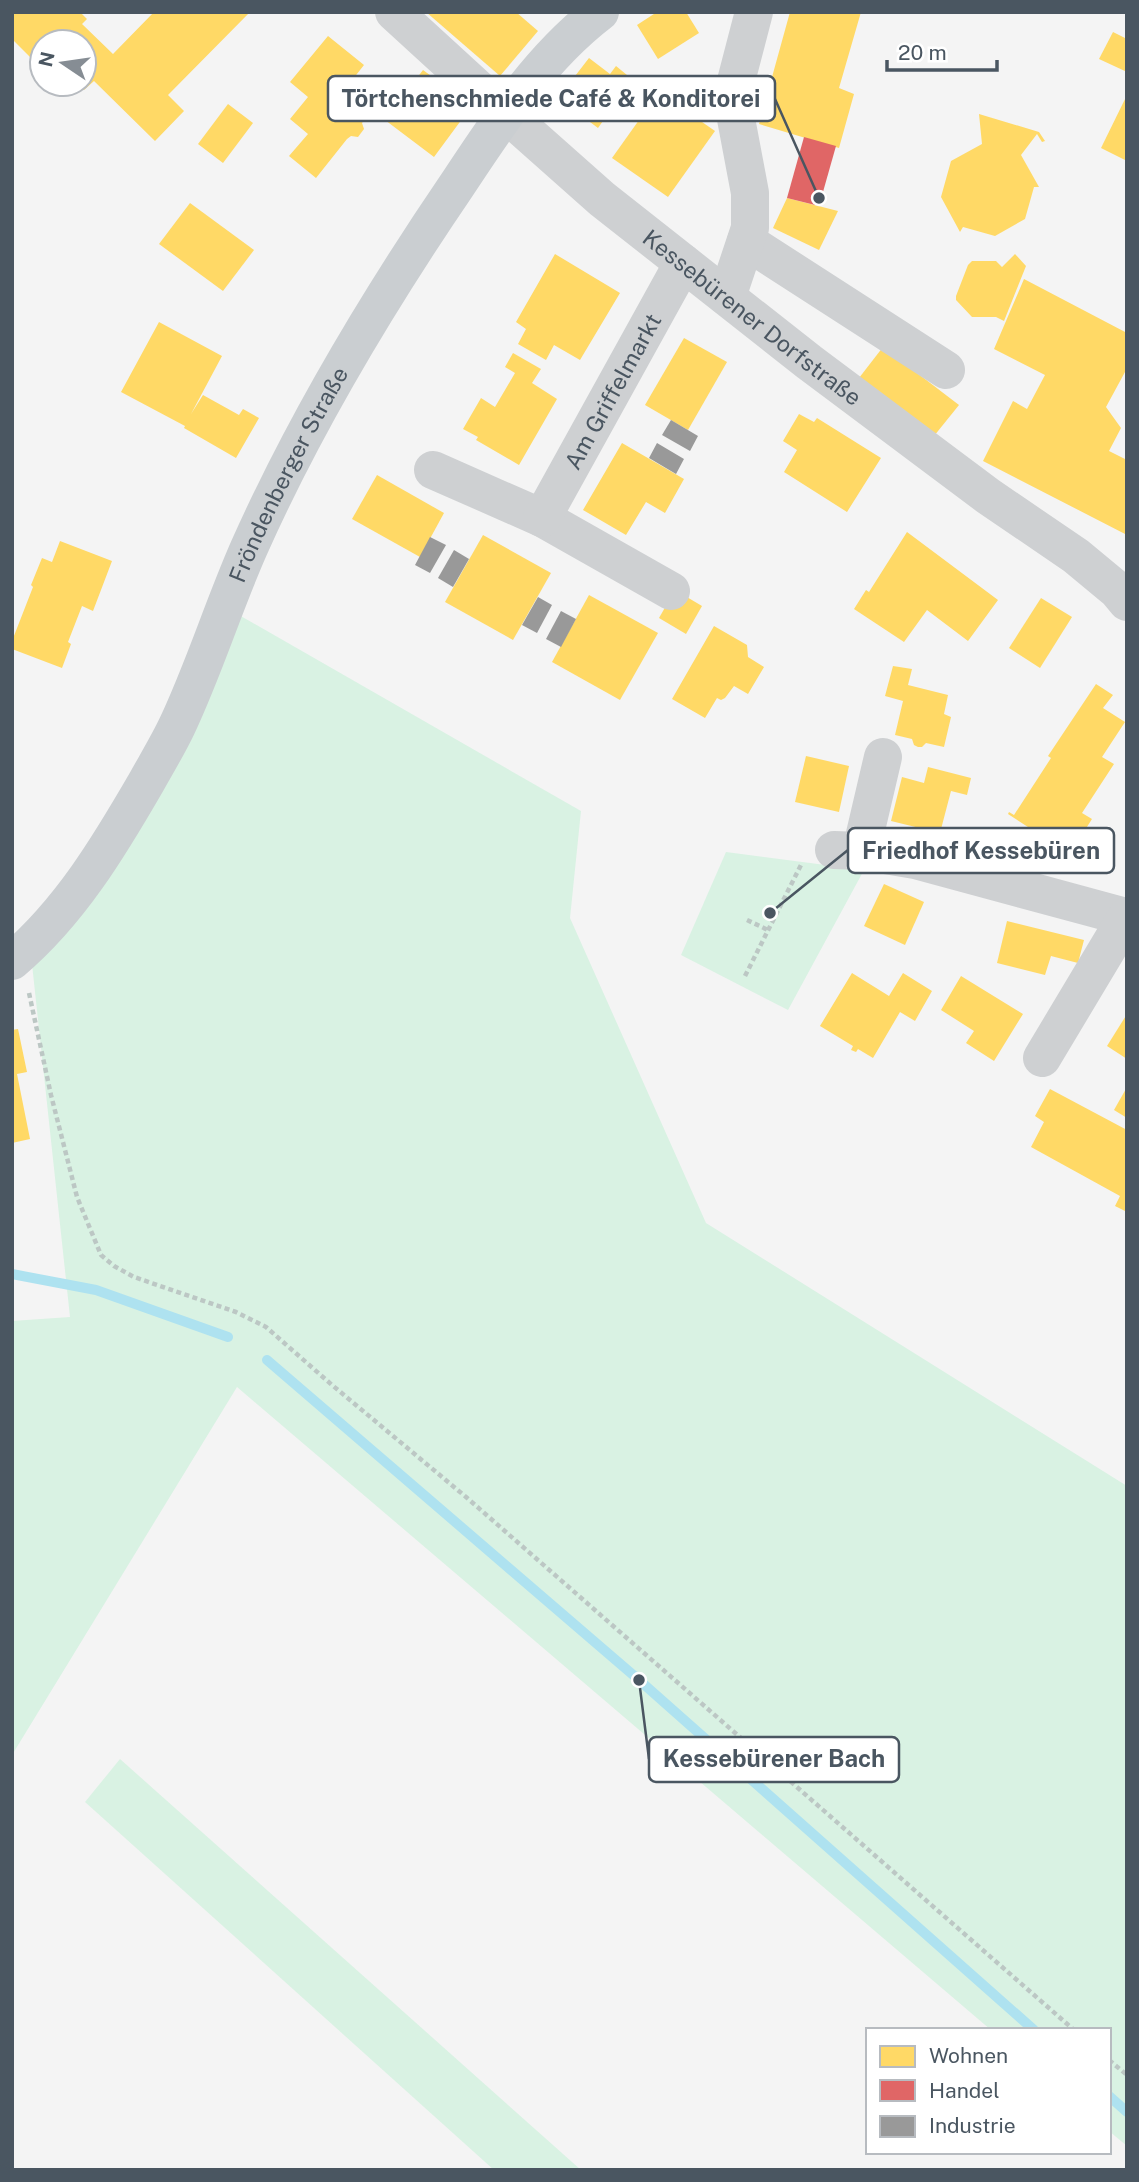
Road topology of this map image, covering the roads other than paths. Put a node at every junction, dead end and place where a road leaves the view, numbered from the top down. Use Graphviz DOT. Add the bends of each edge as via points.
graph roads {
  1 [pos="394,12"];
  2 [pos="600,12"];
  3 [pos="754,12"];
  4 [pos="505,114"];
  5 [pos="746,241"];
  6 [pos="683,263"];
  7 [pos="727,297"];
  8 [pos="946,369"];
  9 [pos="433,470"];
  10 [pos="542,518"];
  11 [pos="671,592"];
  12 [pos="1127,602"];
  13 [pos="883,757"];
  14 [pos="1126,916"];
  15 [pos="14,960"];
  16 [pos="1042,1058"];
  1 -- 4 [label="street, Kessebürener Dorfstraße"];
  2 -- 4 [label="main road, Fröndenberger Straße" via="537,73"];
  3 -- 5 [label="street" via="735,85 734,108 750,193"];
  4 -- 6 [label="street, Kessebürener Dorfstraße"];
  4 -- 15 [label="main road, Fröndenberger Straße" via="365,326 308,427 249,549 177,727 119,830 69,901"];
  5 -- 7 [label="street"];
  5 -- 8 [label="street"];
  6 -- 7 [label="street, Kessebürener Dorfstraße"];
  6 -- 10 [label="street, Am Griffelmarkt"];
  7 -- 12 [label="street, Kessebürener Dorfstraße" via="977,488 1076,556"];
  9 -- 10 [label="street"];
  10 -- 11 [label="street"];
  13 -- 14 [label="street" via="847,850 915,860"];
  14 -- 16 [label="street"];
}
